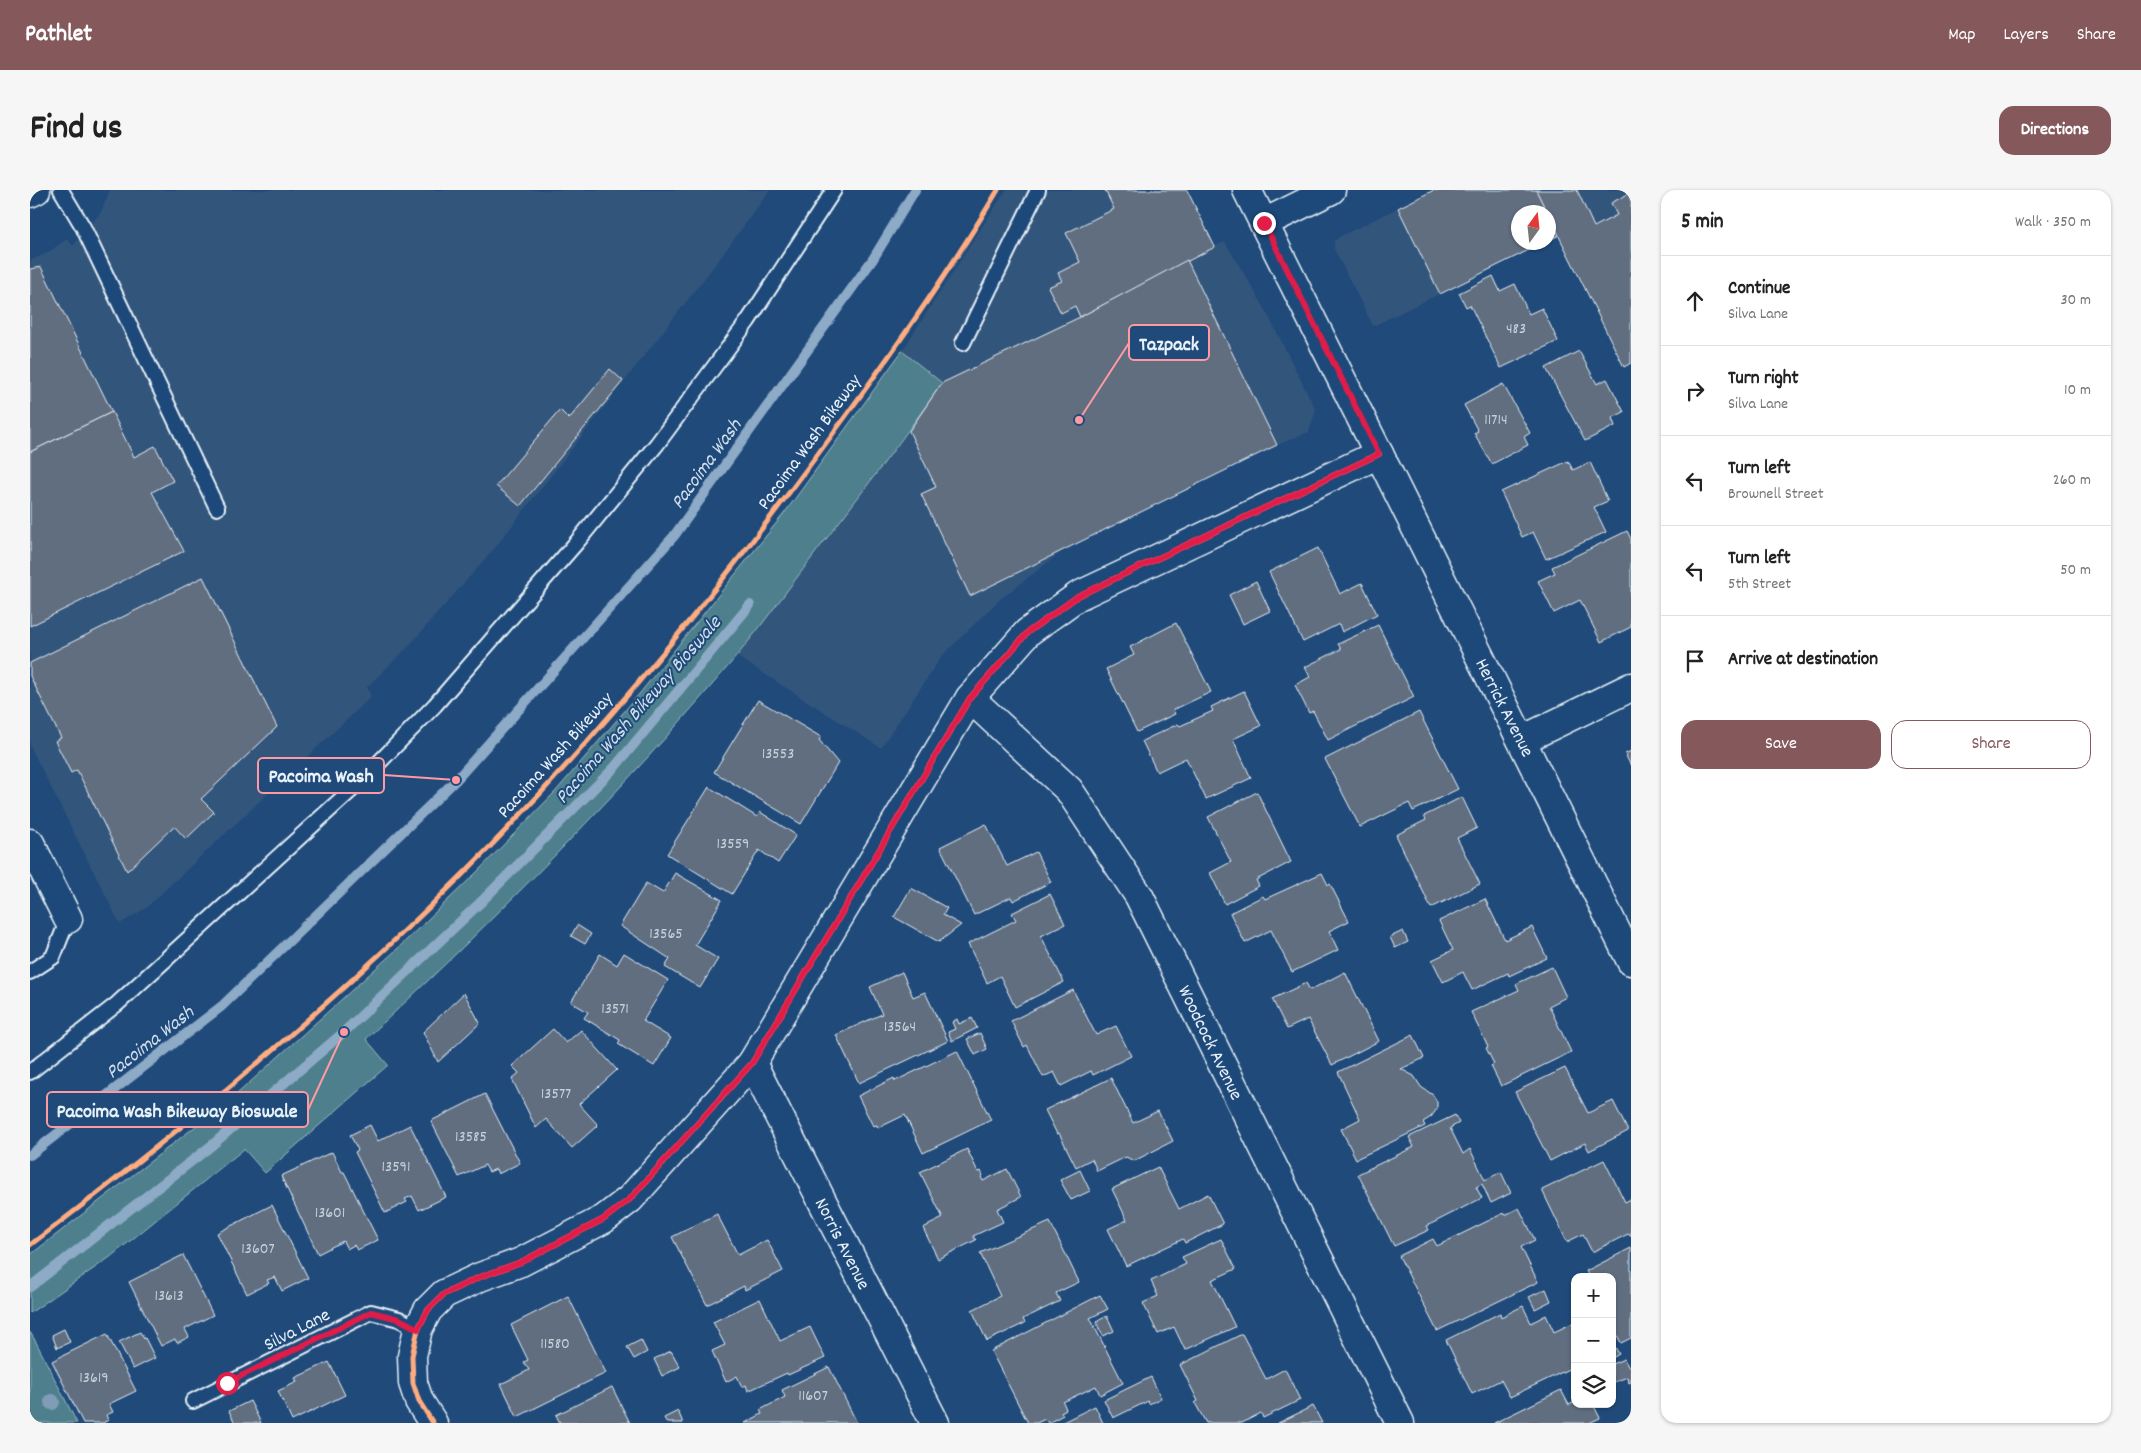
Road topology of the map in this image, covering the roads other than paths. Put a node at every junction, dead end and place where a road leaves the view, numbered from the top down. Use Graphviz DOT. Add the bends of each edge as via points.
graph roads {
  1 [pos="36,190"];
  2 [pos="61,190"];
  3 [pos="834,190"];
  4 [pos="1038,190"];
  5 [pos="1247,190"];
  6 [pos="1331,190"];
  7 [pos="30,193"];
  8 [pos="1264,223"];
  9 [pos="963,343"];
  10 [pos="1379,454"];
  11 [pos="217,508"];
  12 [pos="1631,687"];
  13 [pos="970,698"];
  14 [pos="1522,740"];
  15 [pos="30,843"];
  16 [pos="68,919"];
  17 [pos="1631,961"];
  18 [pos="30,972"];
  19 [pos="752,1063"];
  20 [pos="30,1072"];
  21 [pos="418,1329"];
  22 [pos="193,1401"];
  23 [pos="433,1423"];
  24 [pos="935,1423"];
  25 [pos="1400,1423"];
  1 -- 7 [label="street"];
  2 -- 11 [label="lane" via="83,227"];
  3 -- 20 [label="lane" via="748,322 657,444 435,705 360,782 117,1004"];
  4 -- 9 [label="lane"];
  5 -- 8 [label="street, Herrick Avenue"];
  6 -- 8 [label="street"];
  8 -- 10 [label="street, Herrick Avenue"];
  10 -- 13 [label="street" via="1078,596 1028,632"];
  10 -- 14 [label="street, Herrick Avenue"];
  12 -- 14 [label="street"];
  13 -- 19 [label="street"];
  13 -- 25 [label="street, Woodcock Avenue" via="1069,790 1139,896"];
  14 -- 17 [label="street, Herrick Avenue"];
  15 -- 16 [label="street"];
  16 -- 18 [label="lane" via="53,957"];
  19 -- 21 [label="street" via="630,1199 596,1223 521,1262 444,1294 428,1310"];
  19 -- 24 [label="street, Norris Avenue"];
  21 -- 22 [label="lane, Silva Lane" via="399,1319 371,1312"];
  21 -- 23 [label="street" via="412,1356 413,1383 419,1401"];
}
